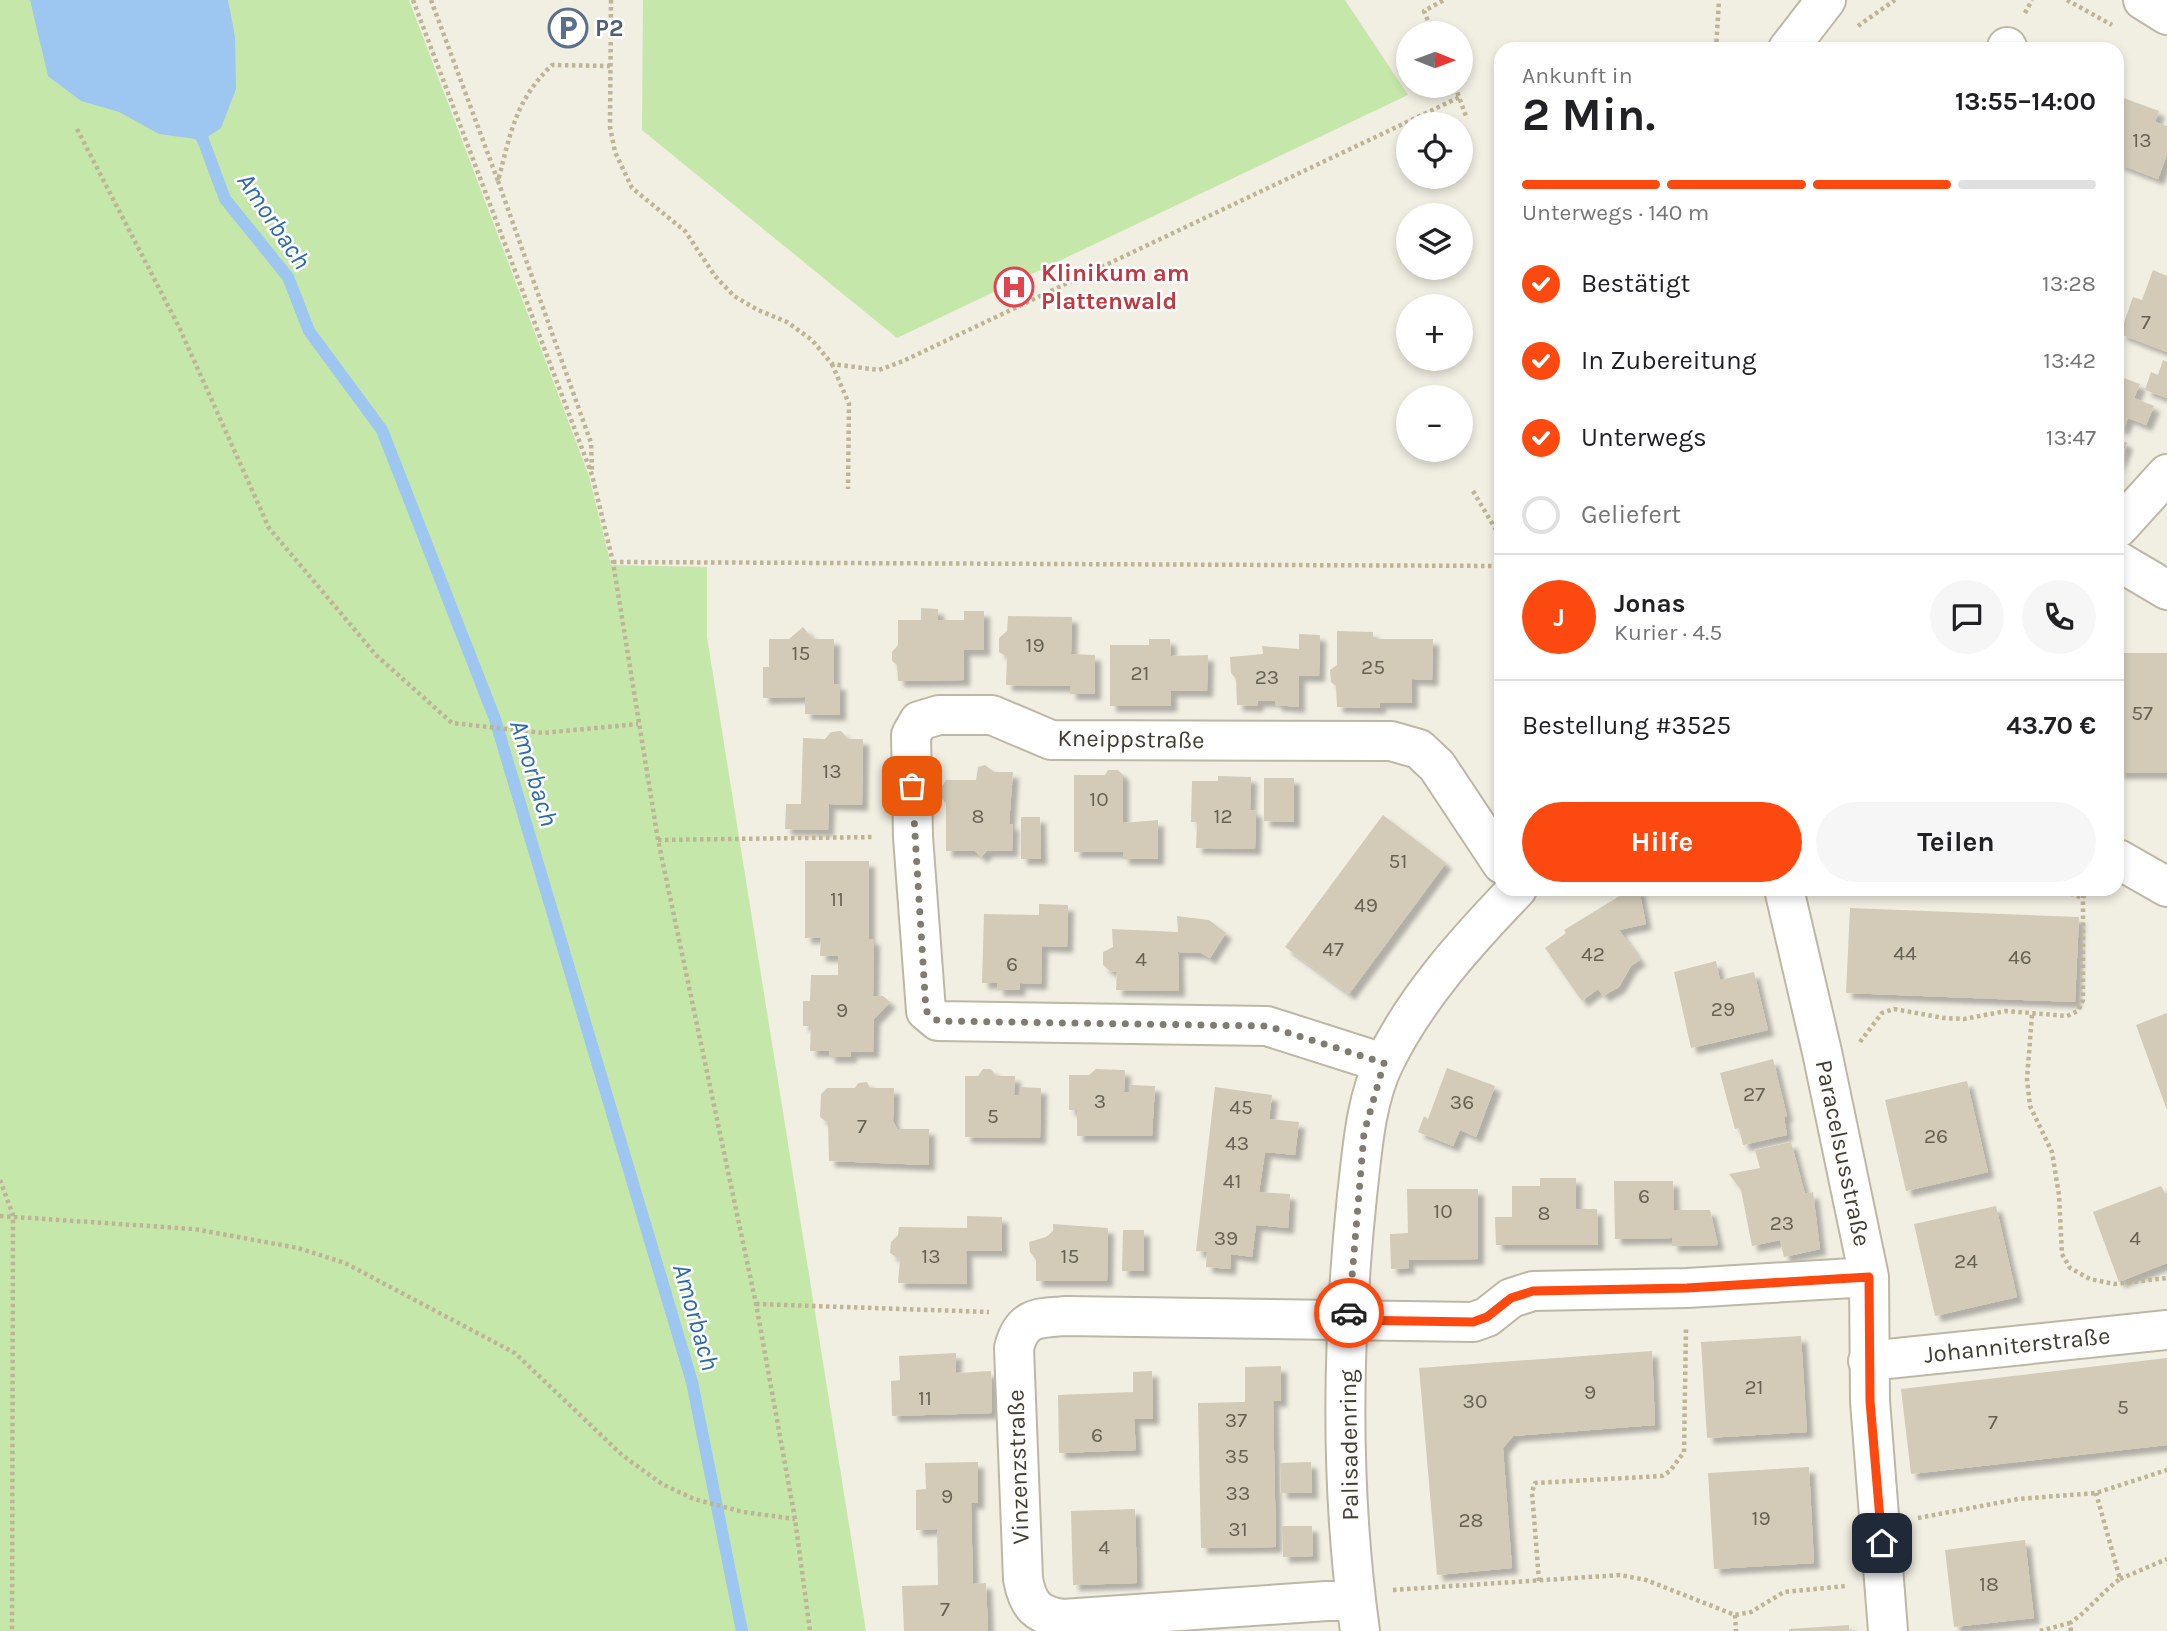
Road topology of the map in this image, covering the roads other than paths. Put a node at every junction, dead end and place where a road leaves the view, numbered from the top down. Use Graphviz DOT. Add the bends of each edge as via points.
graph roads {
  1 [pos="1826,0"];
  2 [pos="2143,0"];
  3 [pos="2167,15"];
  4 [pos="1793,42"];
  5 [pos="2167,474"];
  6 [pos="2124,521"];
  7 [pos="2124,565"];
  8 [pos="2167,590"];
  9 [pos="1494,852"];
  10 [pos="2124,862"];
  11 [pos="2167,887"];
  12 [pos="1510,896"];
  13 [pos="1785,896"];
  14 [pos="1384,1063"];
  15 [pos="1869,1277"];
  16 [pos="1348,1320"];
  17 [pos="2167,1330"];
  18 [pos="1868,1361"];
  19 [pos="1357,1607"];
  20 [pos="1888,1631"];
  1 -- 4 [label="street"];
  2 -- 3 [label="street"];
  5 -- 6 [label="street"];
  7 -- 8 [label="street"];
  9 -- 14 [label="street, Kneippstraße" via="1437,766 1419,749 1391,741 1051,740 992,715 939,715 919,721 911,735 926,1011 938,1021 1267,1026"];
  10 -- 11 [label="street"];
  12 -- 14 [label="street, Palisadenring" via="1465,943"];
  13 -- 15 [label="street, Paracelsusstraße"];
  14 -- 16 [label="street, Palisadenring" via="1364,1133"];
  15 -- 16 [label="street" via="1533,1291 1511,1298 1473,1322"];
  15 -- 18 [label="street, Paracelsusstraße"];
  16 -- 19 [label="street, Palisadenring" via="1347,1486"];
  16 -- 19 [label="street, Vinzenzstraße" via="1041,1318 1026,1323 1018,1332 1014,1349 1023,1579 1033,1609 1063,1619"];
  17 -- 18 [label="street, Johanniterstraße"];
  18 -- 20 [label="street, Paracelsusstraße"];
}
